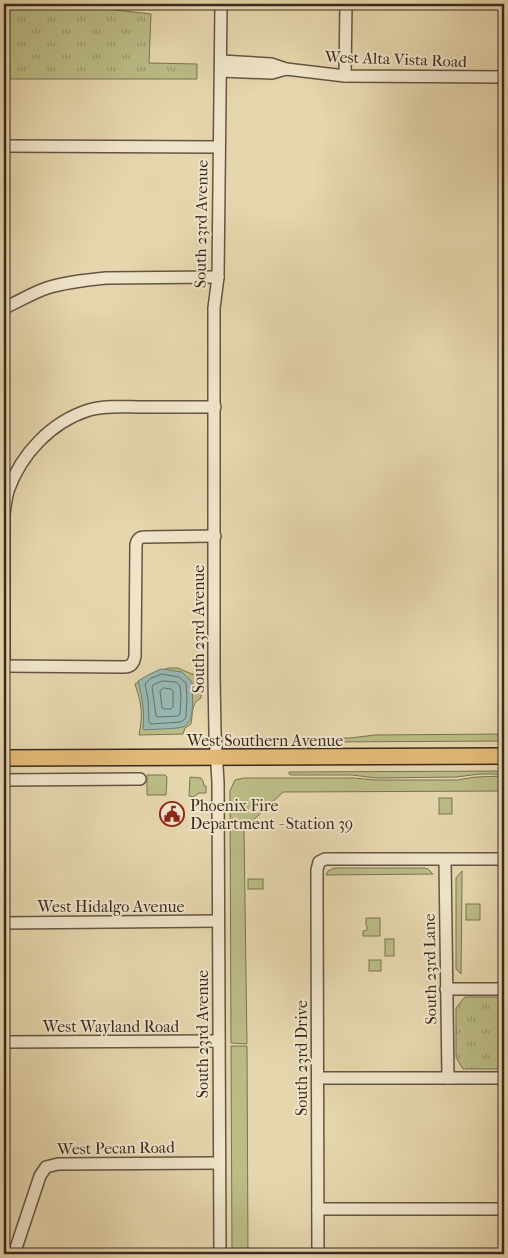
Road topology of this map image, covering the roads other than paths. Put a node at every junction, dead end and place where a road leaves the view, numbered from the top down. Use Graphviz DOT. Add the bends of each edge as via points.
graph roads {
  1 [pos="221,4"];
  2 [pos="346,4"];
  3 [pos="221,66"];
  4 [pos="345,76"];
  5 [pos="504,77"];
  6 [pos="4,146"];
  7 [pos="218,147"];
  8 [pos="218,277"];
  9 [pos="4,308"];
  10 [pos="215,408"];
  11 [pos="215,536"];
  12 [pos="4,666"];
  13 [pos="504,756"];
  14 [pos="4,758"];
  15 [pos="25,758"];
  16 [pos="217,758"];
  17 [pos="140,779"];
  18 [pos="4,780"];
  19 [pos="25,780"];
  20 [pos="504,859"];
  21 [pos="445,860"];
  22 [pos="218,921"];
  23 [pos="4,923"];
  24 [pos="446,989"];
  25 [pos="504,989"];
  26 [pos="219,1041"];
  27 [pos="4,1042"];
  28 [pos="318,1078"];
  29 [pos="448,1078"];
  30 [pos="504,1078"];
  31 [pos="219,1163"];
  32 [pos="318,1209"];
  33 [pos="504,1209"];
  34 [pos="14,1254"];
  35 [pos="220,1254"];
  36 [pos="318,1254"];
  1 -- 3 [label="street, South 23rd Avenue"];
  2 -- 4 [label="street"];
  3 -- 4 [label="street, West Alta Vista Road" via="272,73 286,69"];
  3 -- 7 [label="street, South 23rd Avenue"];
  4 -- 5 [label="street, West Alta Vista Road"];
  6 -- 7 [label="street"];
  7 -- 8 [label="street, South 23rd Avenue"];
  8 -- 9 [label="street" via="106,278 70,282 47,288"];
  8 -- 10 [label="street, South 23rd Avenue" via="214,308"];
  10 -- 11 [label="street, South 23rd Avenue"];
  10 -- 12 [label="street" via="113,406 90,410 69,419 41,438 16,472 4,514"];
  11 -- 12 [label="street" via="139,538 136,545 135,656 134,663 128,667"];
  11 -- 16 [label="street, South 23rd Avenue"];
  13 -- 16 [label="main road, West Southern Avenue"];
  14 -- 15 [label="main road, West Southern Avenue"];
  15 -- 16 [label="main road, West Southern Avenue"];
  15 -- 19 [label="street"];
  16 -- 22 [label="street, South 23rd Avenue"];
  17 -- 19 [label="street"];
  18 -- 19 [label="street"];
  20 -- 21 [label="street"];
  21 -- 24 [label="street, South 23rd Lane"];
  21 -- 28 [label="street, South 23rd Drive" via="326,859 319,862"];
  22 -- 23 [label="street, West Hidalgo Avenue"];
  22 -- 26 [label="street, South 23rd Avenue"];
  24 -- 25 [label="street"];
  24 -- 29 [label="street, South 23rd Lane"];
  26 -- 27 [label="street, West Wayland Road"];
  26 -- 31 [label="street, South 23rd Avenue"];
  28 -- 29 [label="street"];
  28 -- 32 [label="street, South 23rd Drive"];
  29 -- 30 [label="street"];
  31 -- 34 [label="street, West Pecan Road" via="58,1164 46,1167 40,1176"];
  31 -- 35 [label="street, South 23rd Avenue"];
  32 -- 33 [label="street"];
  32 -- 36 [label="street, South 23rd Drive"];
}
